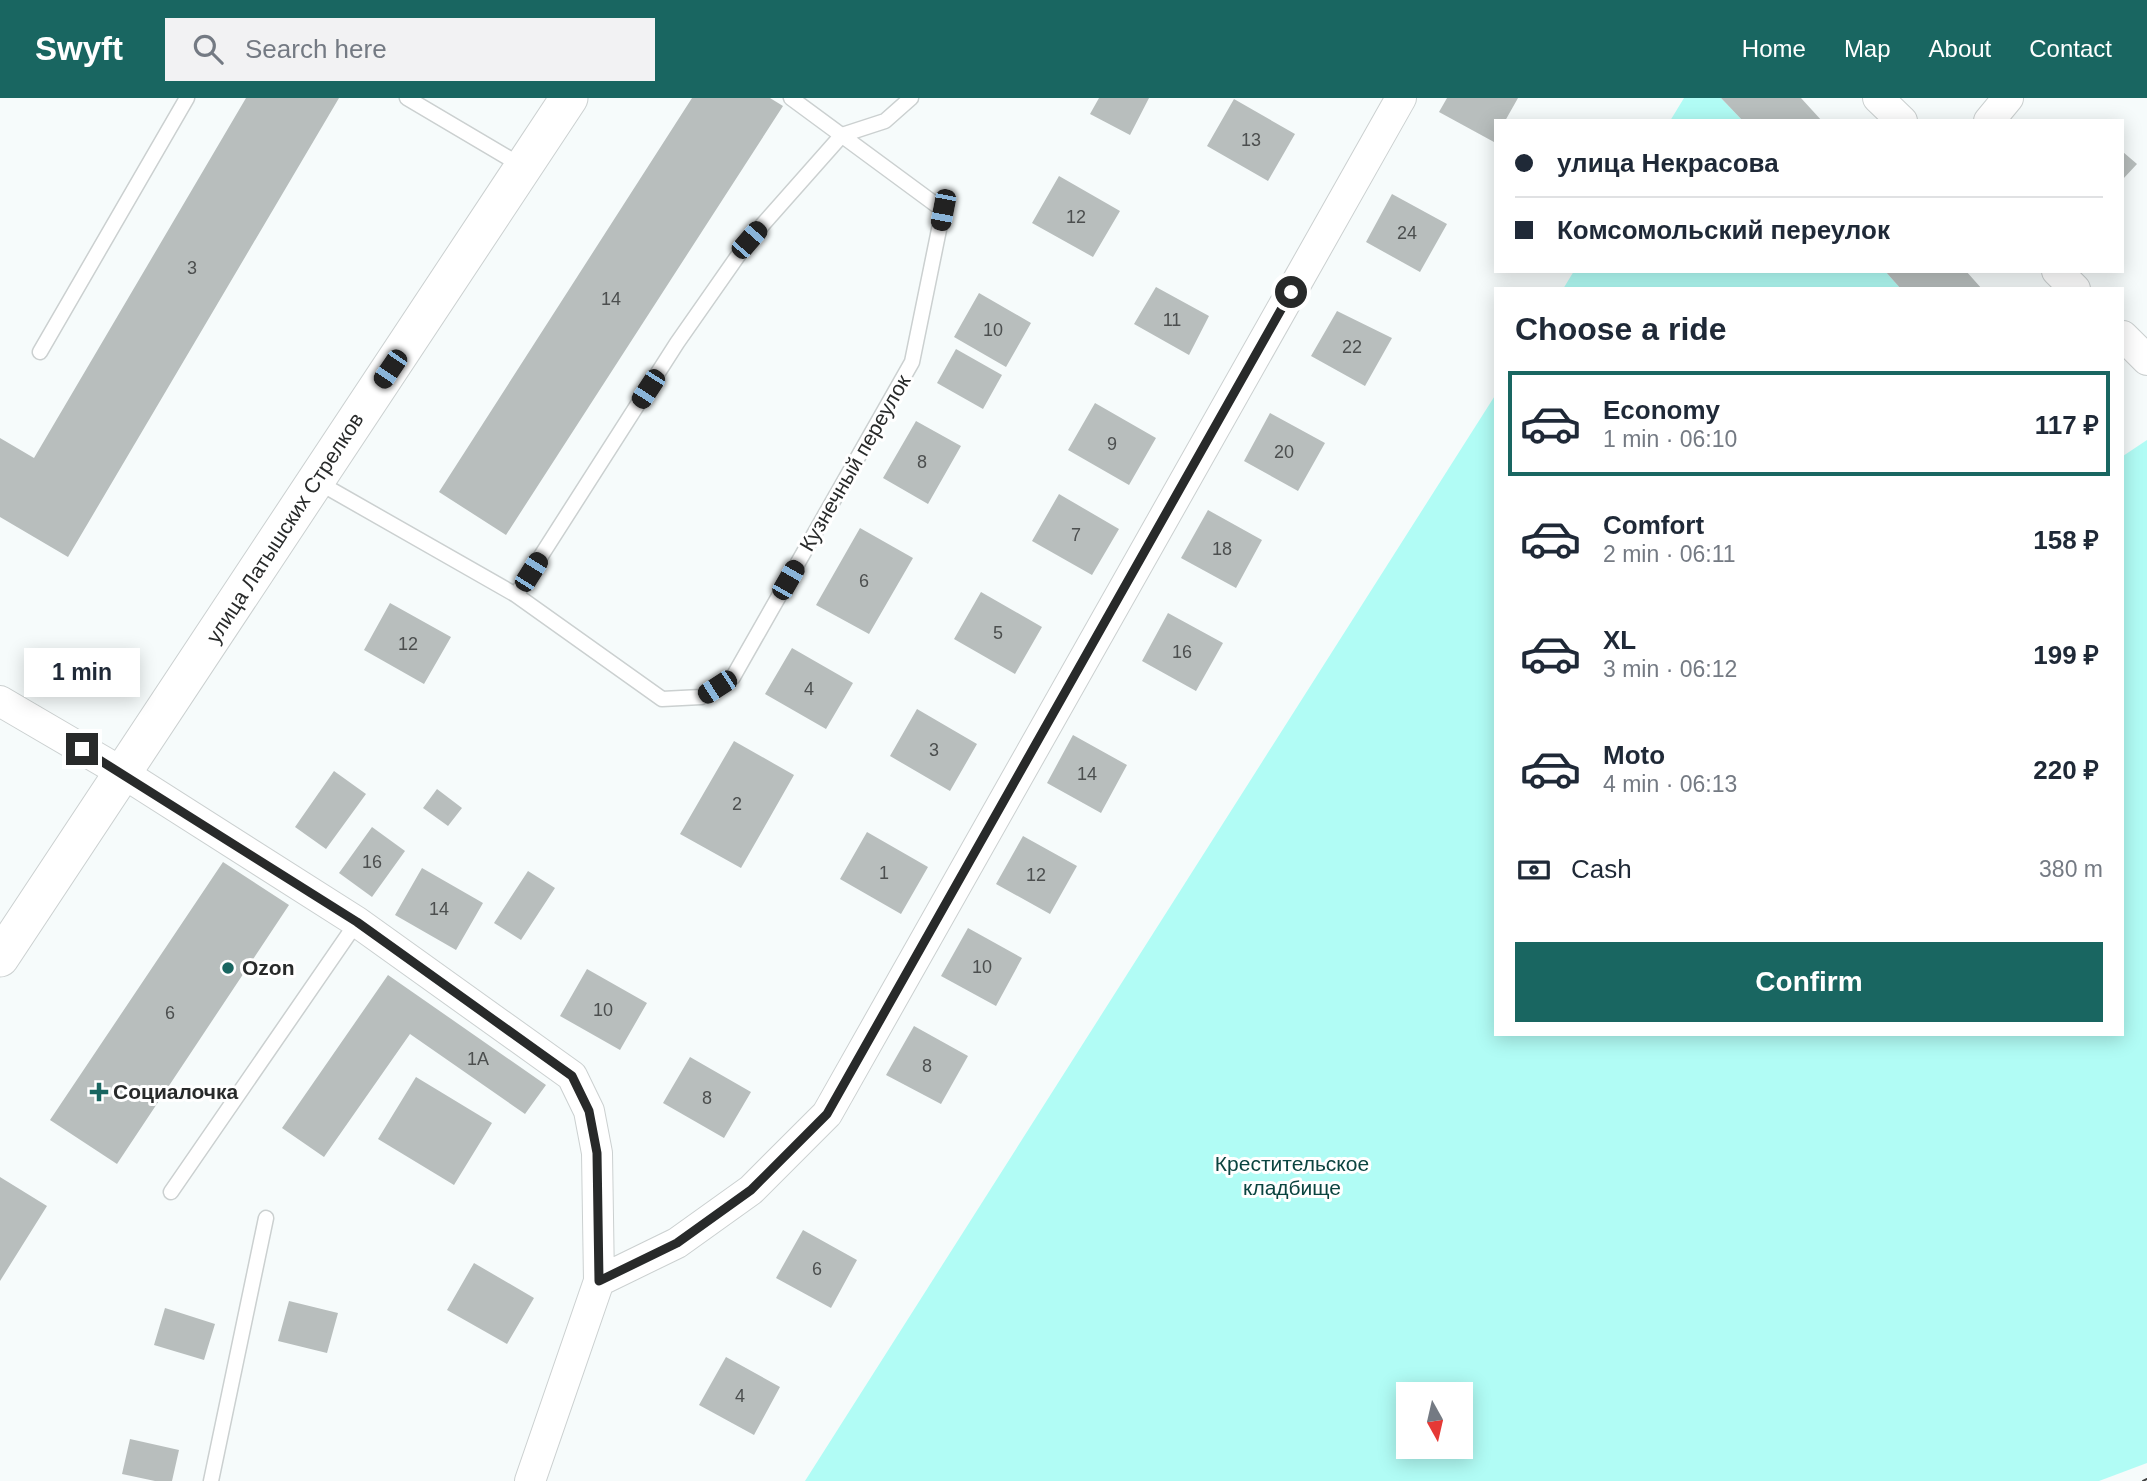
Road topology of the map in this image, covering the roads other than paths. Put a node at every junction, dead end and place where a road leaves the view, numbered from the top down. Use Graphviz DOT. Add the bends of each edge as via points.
graph roads {
  1 [pos="187,98"];
  2 [pos="407,98"];
  3 [pos="569,98"];
  4 [pos="791,98"];
  5 [pos="911,98"];
  6 [pos="1401,98"];
  7 [pos="1878,98"];
  8 [pos="2008,98"];
  9 [pos="1900,119"];
  10 [pos="1991,119"];
  11 [pos="842,135"];
  12 [pos="523,167"];
  13 [pos="2059,273"];
  14 [pos="2073,287"];
  15 [pos="2124,337"];
  16 [pos="40,352"];
  17 [pos="2147,359"];
  18 [pos="316,481"];
  19 [pos="516,595"];
  20 [pos="0,701"];
  21 [pos="123,773"];
  22 [pos="357,922"];
  23 [pos="0,958"];
  24 [pos="171,1192"];
  25 [pos="266,1218"];
  26 [pos="599,1281"];
  27 [pos="211,1481"];
  28 [pos="530,1481"];
  1 -- 16 [label="lane"];
  2 -- 12 [label="lane"];
  3 -- 12 [label="street, улица Латышских Стрелков"];
  4 -- 11 [label="lane"];
  5 -- 11 [label="lane" via="885,121"];
  6 -- 26 [label="street" via="827,1114 751,1190 677,1243"];
  7 -- 9 [label="street"];
  8 -- 10 [label="street"];
  11 -- 19 [label="lane" via="749,240 677,343"];
  11 -- 19 [label="lane, Кузнечный переулок" via="943,210 912,362 733,677 702,697 662,699"];
  12 -- 18 [label="street, улица Латышских Стрелков"];
  13 -- 14 [label="street"];
  15 -- 17 [label="street"];
  18 -- 19 [label="lane, Кузнечный переулок"];
  18 -- 21 [label="street, улица Латышских Стрелков"];
  20 -- 21 [label="street"];
  21 -- 22 [label="street"];
  21 -- 23 [label="street, улица Латышских Стрелков"];
  22 -- 24 [label="lane"];
  22 -- 26 [label="street" via="572,1076 589,1111 597,1153"];
  25 -- 27 [label="lane"];
  26 -- 28 [label="street"];
}
